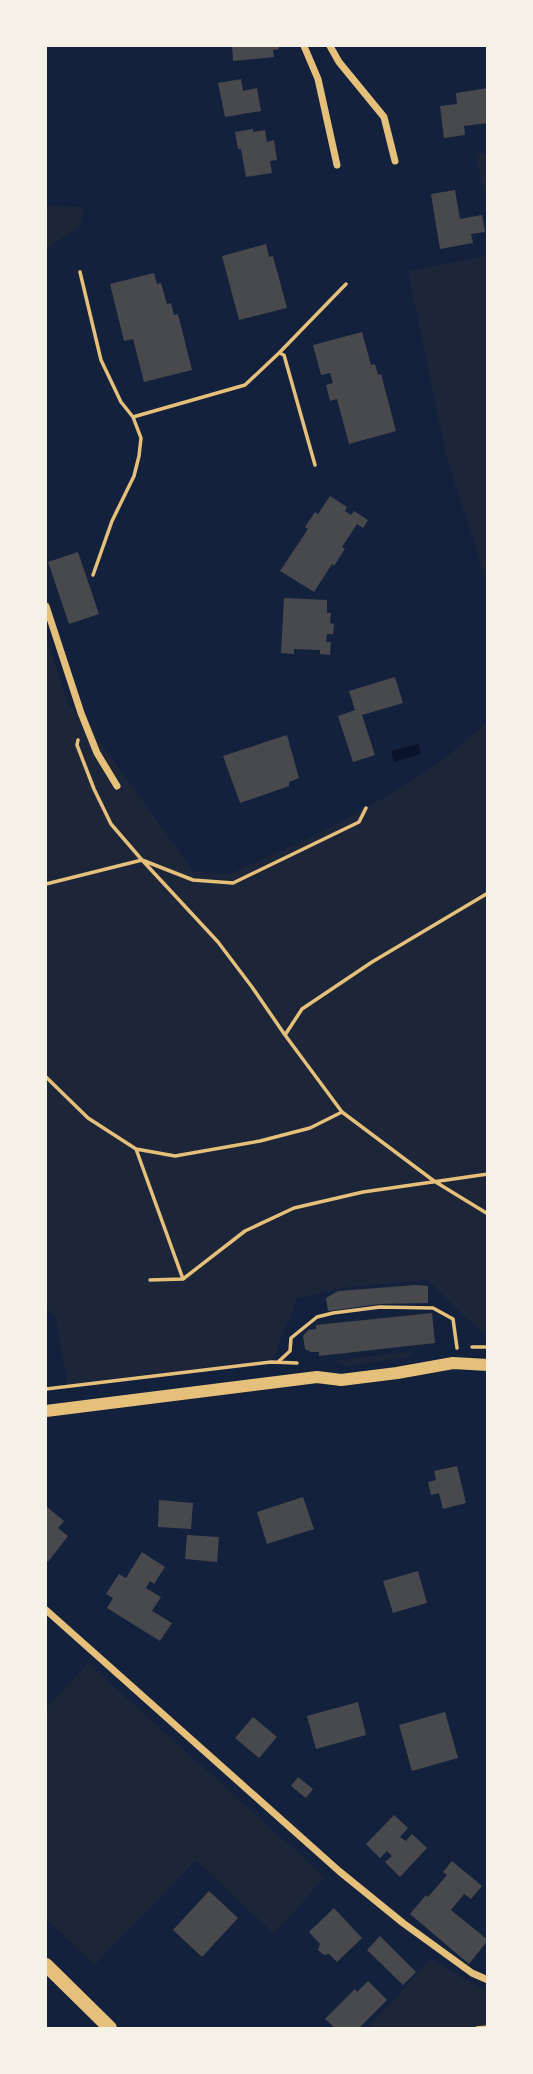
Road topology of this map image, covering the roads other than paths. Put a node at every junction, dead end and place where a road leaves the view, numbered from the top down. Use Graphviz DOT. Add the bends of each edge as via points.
graph roads {
  1 [pos="304,46"];
  2 [pos="330,46"];
  3 [pos="395,161"];
  4 [pos="337,165"];
  5 [pos="46,606"];
  6 [pos="117,786"];
  7 [pos="488,1365"];
  8 [pos="46,1411"];
  9 [pos="46,1610"];
  10 [pos="46,1965"];
  11 [pos="488,1980"];
  12 [pos="110,2028"];
  1 -- 4 [label="street" via="318,79"];
  2 -- 3 [label="street" via="384,117"];
  5 -- 6 [label="street" via="81,713"];
  7 -- 8 [label="street" via="453,1363 341,1380 317,1377"];
  9 -- 11 [label="street" via="339,1871 403,1923"];
  10 -- 12 [label="main road"];
}
